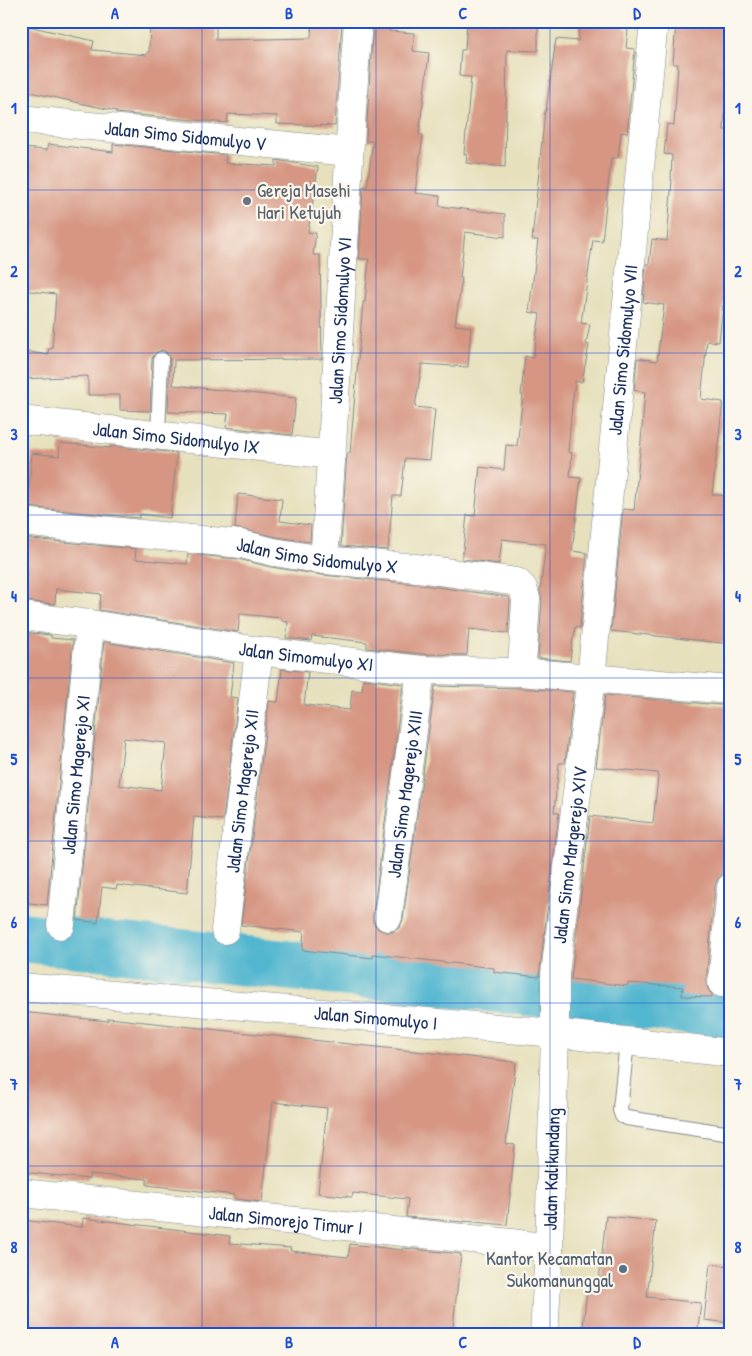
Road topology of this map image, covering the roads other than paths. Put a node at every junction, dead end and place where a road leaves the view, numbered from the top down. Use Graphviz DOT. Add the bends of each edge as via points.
graph roads {
  1 [pos="358,21"];
  2 [pos="654,21"];
  3 [pos="21,119"];
  4 [pos="348,152"];
  5 [pos="161,359"];
  6 [pos="21,420"];
  7 [pos="158,435"];
  8 [pos="332,455"];
  9 [pos="21,522"];
  10 [pos="324,560"];
  11 [pos="21,616"];
  12 [pos="90,624"];
  13 [pos="259,651"];
  14 [pos="421,670"];
  15 [pos="520,672"];
  16 [pos="591,678"];
  17 [pos="731,690"];
  18 [pos="731,887"];
  19 [pos="388,917"];
  20 [pos="61,925"];
  21 [pos="226,930"];
  22 [pos="722,983"];
  23 [pos="21,987"];
  24 [pos="555,1023"];
  25 [pos="627,1041"];
  26 [pos="731,1053"];
  27 [pos="731,1134"];
  28 [pos="21,1193"];
  29 [pos="549,1248"];
  30 [pos="544,1335"];
  1 -- 4 [label="street, Jalan Simo Sidomulyo VI"];
  2 -- 16 [label="street, Jalan Simo Sidomulyo VII"];
  3 -- 4 [label="street, Jalan Simo Sidomulyo V"];
  4 -- 8 [label="street, Jalan Simo Sidomulyo VI"];
  5 -- 7 [label="lane"];
  6 -- 7 [label="street, Jalan Simo Sidomulyo IX"];
  7 -- 8 [label="street, Jalan Simo Sidomulyo IX"];
  8 -- 10 [label="street, Jalan Simo Sidomulyo VI"];
  9 -- 10 [label="street, Jalan Simo Sidomulyo X" via="241,544"];
  10 -- 15 [label="street, Jalan Simo Sidomulyo X" via="517,582 526,599"];
  11 -- 12 [label="street, Jalan Simomulyo XI"];
  12 -- 13 [label="street, Jalan Simomulyo XI"];
  12 -- 20 [label="street, Jalan Simo Magerejo XI"];
  13 -- 14 [label="street, Jalan Simomulyo XI"];
  13 -- 21 [label="street, Jalan Simo Magerejo XII"];
  14 -- 15 [label="street, Jalan Simomulyo XI"];
  14 -- 19 [label="street, Jalan Simo Magerejo XIII"];
  15 -- 16 [label="street, Jalan Simomulyo XI"];
  16 -- 17 [label="street, Jalan Simomulyo XI"];
  16 -- 24 [label="street, Jalan Simo Margerejo XIV" via="554,984"];
  18 -- 22 [label="street"];
  23 -- 24 [label="street, Jalan Simomulyo I"];
  24 -- 25 [label="street, Jalan Simomulyo I"];
  24 -- 29 [label="street, Jalan Kalikundang"];
  25 -- 26 [label="street, Jalan Simomulyo I"];
  25 -- 27 [label="lane" via="622,1116"];
  28 -- 29 [label="street, Jalan Simorejo Timur I"];
  29 -- 30 [label="street, Jalan Kalikundang"];
}
